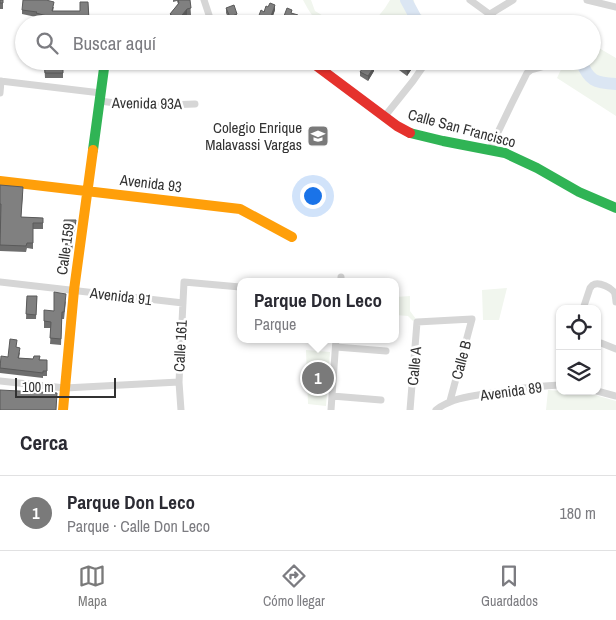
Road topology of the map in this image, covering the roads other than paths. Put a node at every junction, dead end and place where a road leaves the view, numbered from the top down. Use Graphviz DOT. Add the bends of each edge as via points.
graph roads {
  1 [pos="204,0"];
  2 [pos="470,0"];
  3 [pos="513,0"];
  4 [pos="588,0"];
  5 [pos="616,7"];
  6 [pos="490,14"];
  7 [pos="209,15"];
  8 [pos="104,70"];
  9 [pos="322,70"];
  10 [pos="421,70"];
  11 [pos="531,70"];
  12 [pos="1,81"];
  13 [pos="0,93"];
  14 [pos="100,97"];
  15 [pos="195,104"];
  16 [pos="384,116"];
  17 [pos="489,151"];
  18 [pos="0,181"];
  19 [pos="88,191"];
  20 [pos="616,208"];
  21 [pos="292,237"];
  22 [pos="0,282"];
  23 [pos="237,287"];
  24 [pos="74,290"];
  25 [pos="616,295"];
  26 [pos="616,302"];
  27 [pos="183,303"];
  28 [pos="584,305"];
  29 [pos="472,319"];
  30 [pos="336,343"];
  31 [pos="601,343"];
  32 [pos="616,349"];
  33 [pos="386,351"];
  34 [pos="0,381"];
  35 [pos="179,382"];
  36 [pos="556,385"];
  37 [pos="65,388"];
  38 [pos="601,391"];
  39 [pos="332,396"];
  40 [pos="616,396"];
  41 [pos="381,400"];
  42 [pos="450,401"];
  43 [pos="63,410"];
  44 [pos="181,410"];
  45 [pos="331,410"];
  46 [pos="410,410"];
  47 [pos="436,410"];
  1 -- 7 [label="street"];
  2 -- 6 [label="street"];
  3 -- 6 [label="street"];
  4 -- 5 [label="street"];
  8 -- 14 [label="street, Calle 159"];
  9 -- 16 [label="street, Calle San Francisco"];
  10 -- 16 [label="street"];
  11 -- 17 [label="street"];
  12 -- 13 [label="street"];
  12 -- 14 [label="street, Avenida 93A"];
  14 -- 15 [label="street, Avenida 93A" via="138,106"];
  14 -- 19 [label="street, Calle 159"];
  16 -- 17 [label="street, Calle San Francisco" via="410,133"];
  17 -- 20 [label="street, Calle San Francisco" via="518,158 579,192"];
  18 -- 19 [label="street, Avenida 93"];
  19 -- 21 [label="street, Avenida 93" via="240,209"];
  19 -- 24 [label="street, Calle 159"];
  22 -- 24 [label="street, Avenida 91"];
  23 -- 27 [label="street, Calle 161" via="184,282"];
  24 -- 27 [label="street, Avenida 91"];
  24 -- 37 [label="street, Calle 159"];
  25 -- 26 [label="street"];
  25 -- 28 [label="street" via="611,289 595,284 590,288"];
  27 -- 35 [label="street, Calle 161"];
  29 -- 42 [label="street, Calle B"];
  29 -- 46 [label="street, Calle A" via="417,322"];
  30 -- 33 [label="street"];
  30 -- 39 [label="street"];
  31 -- 32 [label="street"];
  34 -- 37 [label="street"];
  35 -- 37 [label="street"];
  35 -- 44 [label="street, Calle 161"];
  36 -- 42 [label="street, Avenida 89"];
  37 -- 43 [label="street, Calle 159"];
  38 -- 40 [label="street"];
  39 -- 41 [label="street"];
  39 -- 45 [label="street"];
  42 -- 47 [label="street, Avenida 89"];
}
